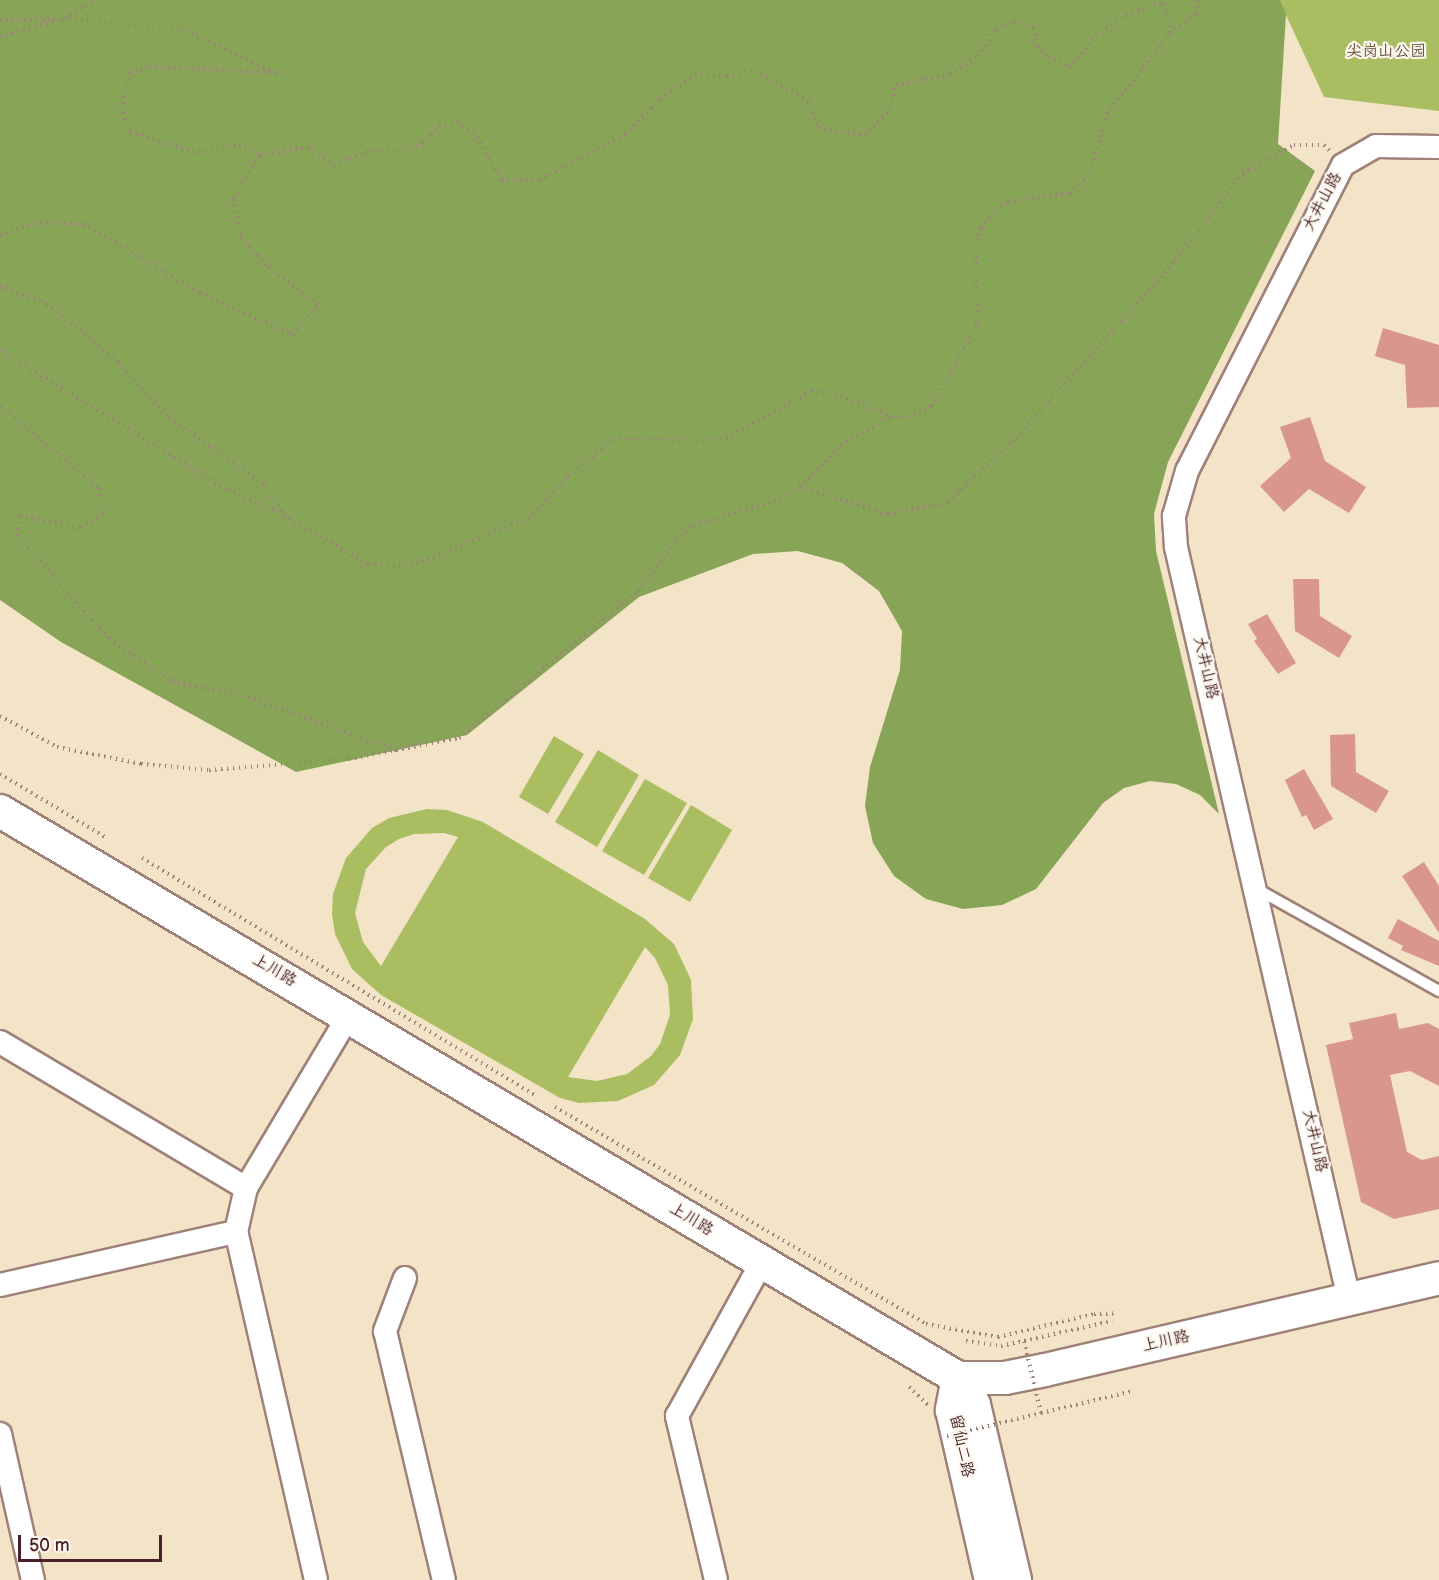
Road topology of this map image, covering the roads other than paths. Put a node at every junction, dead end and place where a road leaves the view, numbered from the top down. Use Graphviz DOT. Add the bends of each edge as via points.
graph roads {
  1 [pos="1439,147"];
  2 [pos="0,811"];
  3 [pos="1257,889"];
  4 [pos="1439,991"];
  5 [pos="349,1015"];
  6 [pos="0,1042"];
  7 [pos="246,1188"];
  8 [pos="236,1232"];
  9 [pos="762,1262"];
  10 [pos="405,1278"];
  11 [pos="1439,1278"];
  12 [pos="0,1285"];
  13 [pos="1349,1299"];
  14 [pos="958,1378"];
  15 [pos="0,1434"];
  16 [pos="33,1580"];
  17 [pos="316,1580"];
  18 [pos="444,1580"];
  19 [pos="716,1580"];
  20 [pos="991,1580"];
  21 [pos="1015,1580"];
  1 -- 3 [label="street, 大井山路" via="1376,146 1343,165 1186,471 1174,516 1176,547"];
  2 -- 5 [label="main road, 上川路"];
  3 -- 4 [label="lane"];
  3 -- 13 [label="street, 大井山路"];
  5 -- 7 [label="street"];
  5 -- 9 [label="main road, 上川路"];
  6 -- 7 [label="street"];
  7 -- 8 [label="street"];
  8 -- 12 [label="street"];
  8 -- 17 [label="street"];
  9 -- 14 [label="main road, 上川路"];
  9 -- 19 [label="street" via="676,1416"];
  10 -- 18 [label="street" via="385,1331"];
  11 -- 13 [label="main road, 上川路"];
  13 -- 14 [label="main road, 上川路" via="1046,1370 1005,1378"];
  14 -- 20 [label="main road, 留仙二路" via="952,1410"];
  14 -- 21 [label="main road, 留仙二路" via="974,1405"];
  15 -- 16 [label="street"];
}
